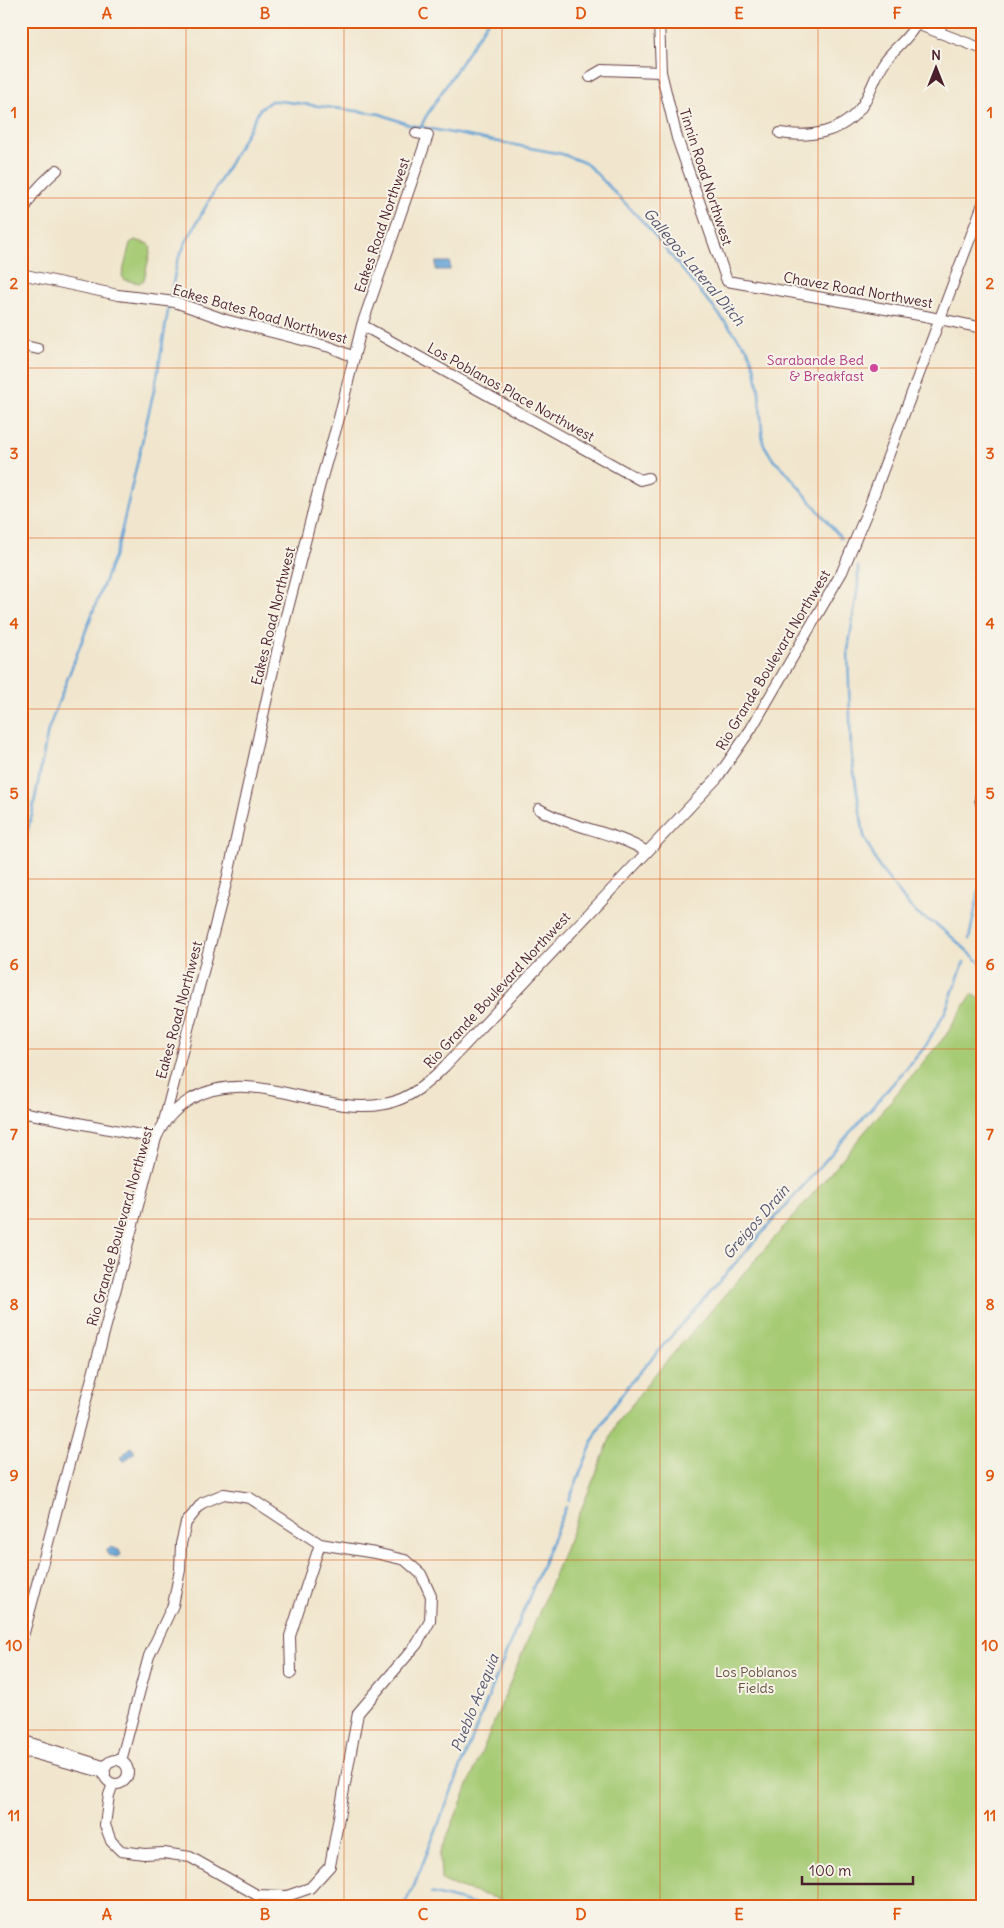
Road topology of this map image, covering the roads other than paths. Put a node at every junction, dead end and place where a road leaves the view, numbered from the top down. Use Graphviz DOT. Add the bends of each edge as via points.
graph roads {
  1 [pos="659,21"];
  2 [pos="941,21"];
  3 [pos="913,22"];
  4 [pos="940,33"];
  5 [pos="983,49"];
  6 [pos="661,72"];
  7 [pos="590,77"];
  8 [pos="416,133"];
  9 [pos="780,133"];
  10 [pos="57,170"];
  11 [pos="983,204"];
  12 [pos="21,220"];
  13 [pos="21,274"];
  14 [pos="727,281"];
  15 [pos="940,319"];
  16 [pos="362,325"];
  17 [pos="983,328"];
  18 [pos="21,345"];
  19 [pos="38,349"];
  20 [pos="354,357"];
  21 [pos="648,478"];
  22 [pos="983,785"];
  23 [pos="539,809"];
  24 [pos="982,809"];
  25 [pos="647,852"];
  26 [pos="21,1112"];
  27 [pos="164,1122"];
  28 [pos="156,1138"];
  29 [pos="320,1544"];
  30 [pos="21,1644"];
  31 [pos="291,1673"];
  32 [pos="21,1740"];
  33 [pos="21,1752"];
  34 [pos="121,1761"];
  35 [pos="106,1770"];
  36 [pos="114,1784"];
  1 -- 6 [label="street, Tinnin Road Northwest"];
  2 -- 4 [label="street"];
  3 -- 4 [label="street"];
  3 -- 9 [label="street" via="911,33 886,59 862,105 843,124 812,135"];
  4 -- 5 [label="street"];
  6 -- 7 [label="street" via="602,70"];
  6 -- 14 [label="street, Tinnin Road Northwest" via="676,138"];
  8 -- 16 [label="street, Eakes Road Northwest" via="428,134"];
  10 -- 12 [label="street" via="37,188"];
  11 -- 15 [label="street, Rio Grande Boulevard Northwest"];
  13 -- 20 [label="street, Eakes Bates Road Northwest" via="118,295 175,302 226,320 330,347"];
  14 -- 15 [label="street, Chavez Road Northwest"];
  15 -- 17 [label="street, Chavez Road Northwest"];
  15 -- 25 [label="street, Rio Grande Boulevard Northwest" via="842,572 732,757 717,778"];
  16 -- 20 [label="street, Eakes Road Northwest"];
  16 -- 21 [label="street, Los Poblanos Place Northwest" via="640,480"];
  18 -- 19 [label="street"];
  20 -- 27 [label="street, Eakes Road Northwest" via="279,643 227,880"];
  22 -- 24 [label="street"];
  23 -- 25 [label="street" via="554,818 631,842"];
  25 -- 27 [label="street, Rio Grande Boulevard Northwest" via="434,1078 405,1098 364,1107 236,1085 201,1094 181,1105"];
  26 -- 28 [label="street"];
  27 -- 28 [label="street, Rio Grande Boulevard Northwest"];
  28 -- 30 [label="street, Rio Grande Boulevard Northwest"];
  29 -- 31 [label="street" via="290,1636"];
  29 -- 34 [label="street" via="250,1498 224,1494 202,1503 186,1523 173,1605 149,1656"];
  29 -- 36 [label="street" via="405,1560 421,1574 431,1596 430,1621 417,1644 358,1714 330,1866 310,1888 287,1896 258,1895 190,1857 122,1851 110,1841 105,1825 109,1795"];
  32 -- 35 [label="street"];
  33 -- 35 [label="street"];
  34 -- 35 [label="street" via="113,1761"];
  34 -- 36 [label="street" via="128,1768 127,1778"];
  35 -- 36 [label="street" via="108,1781"];
}
